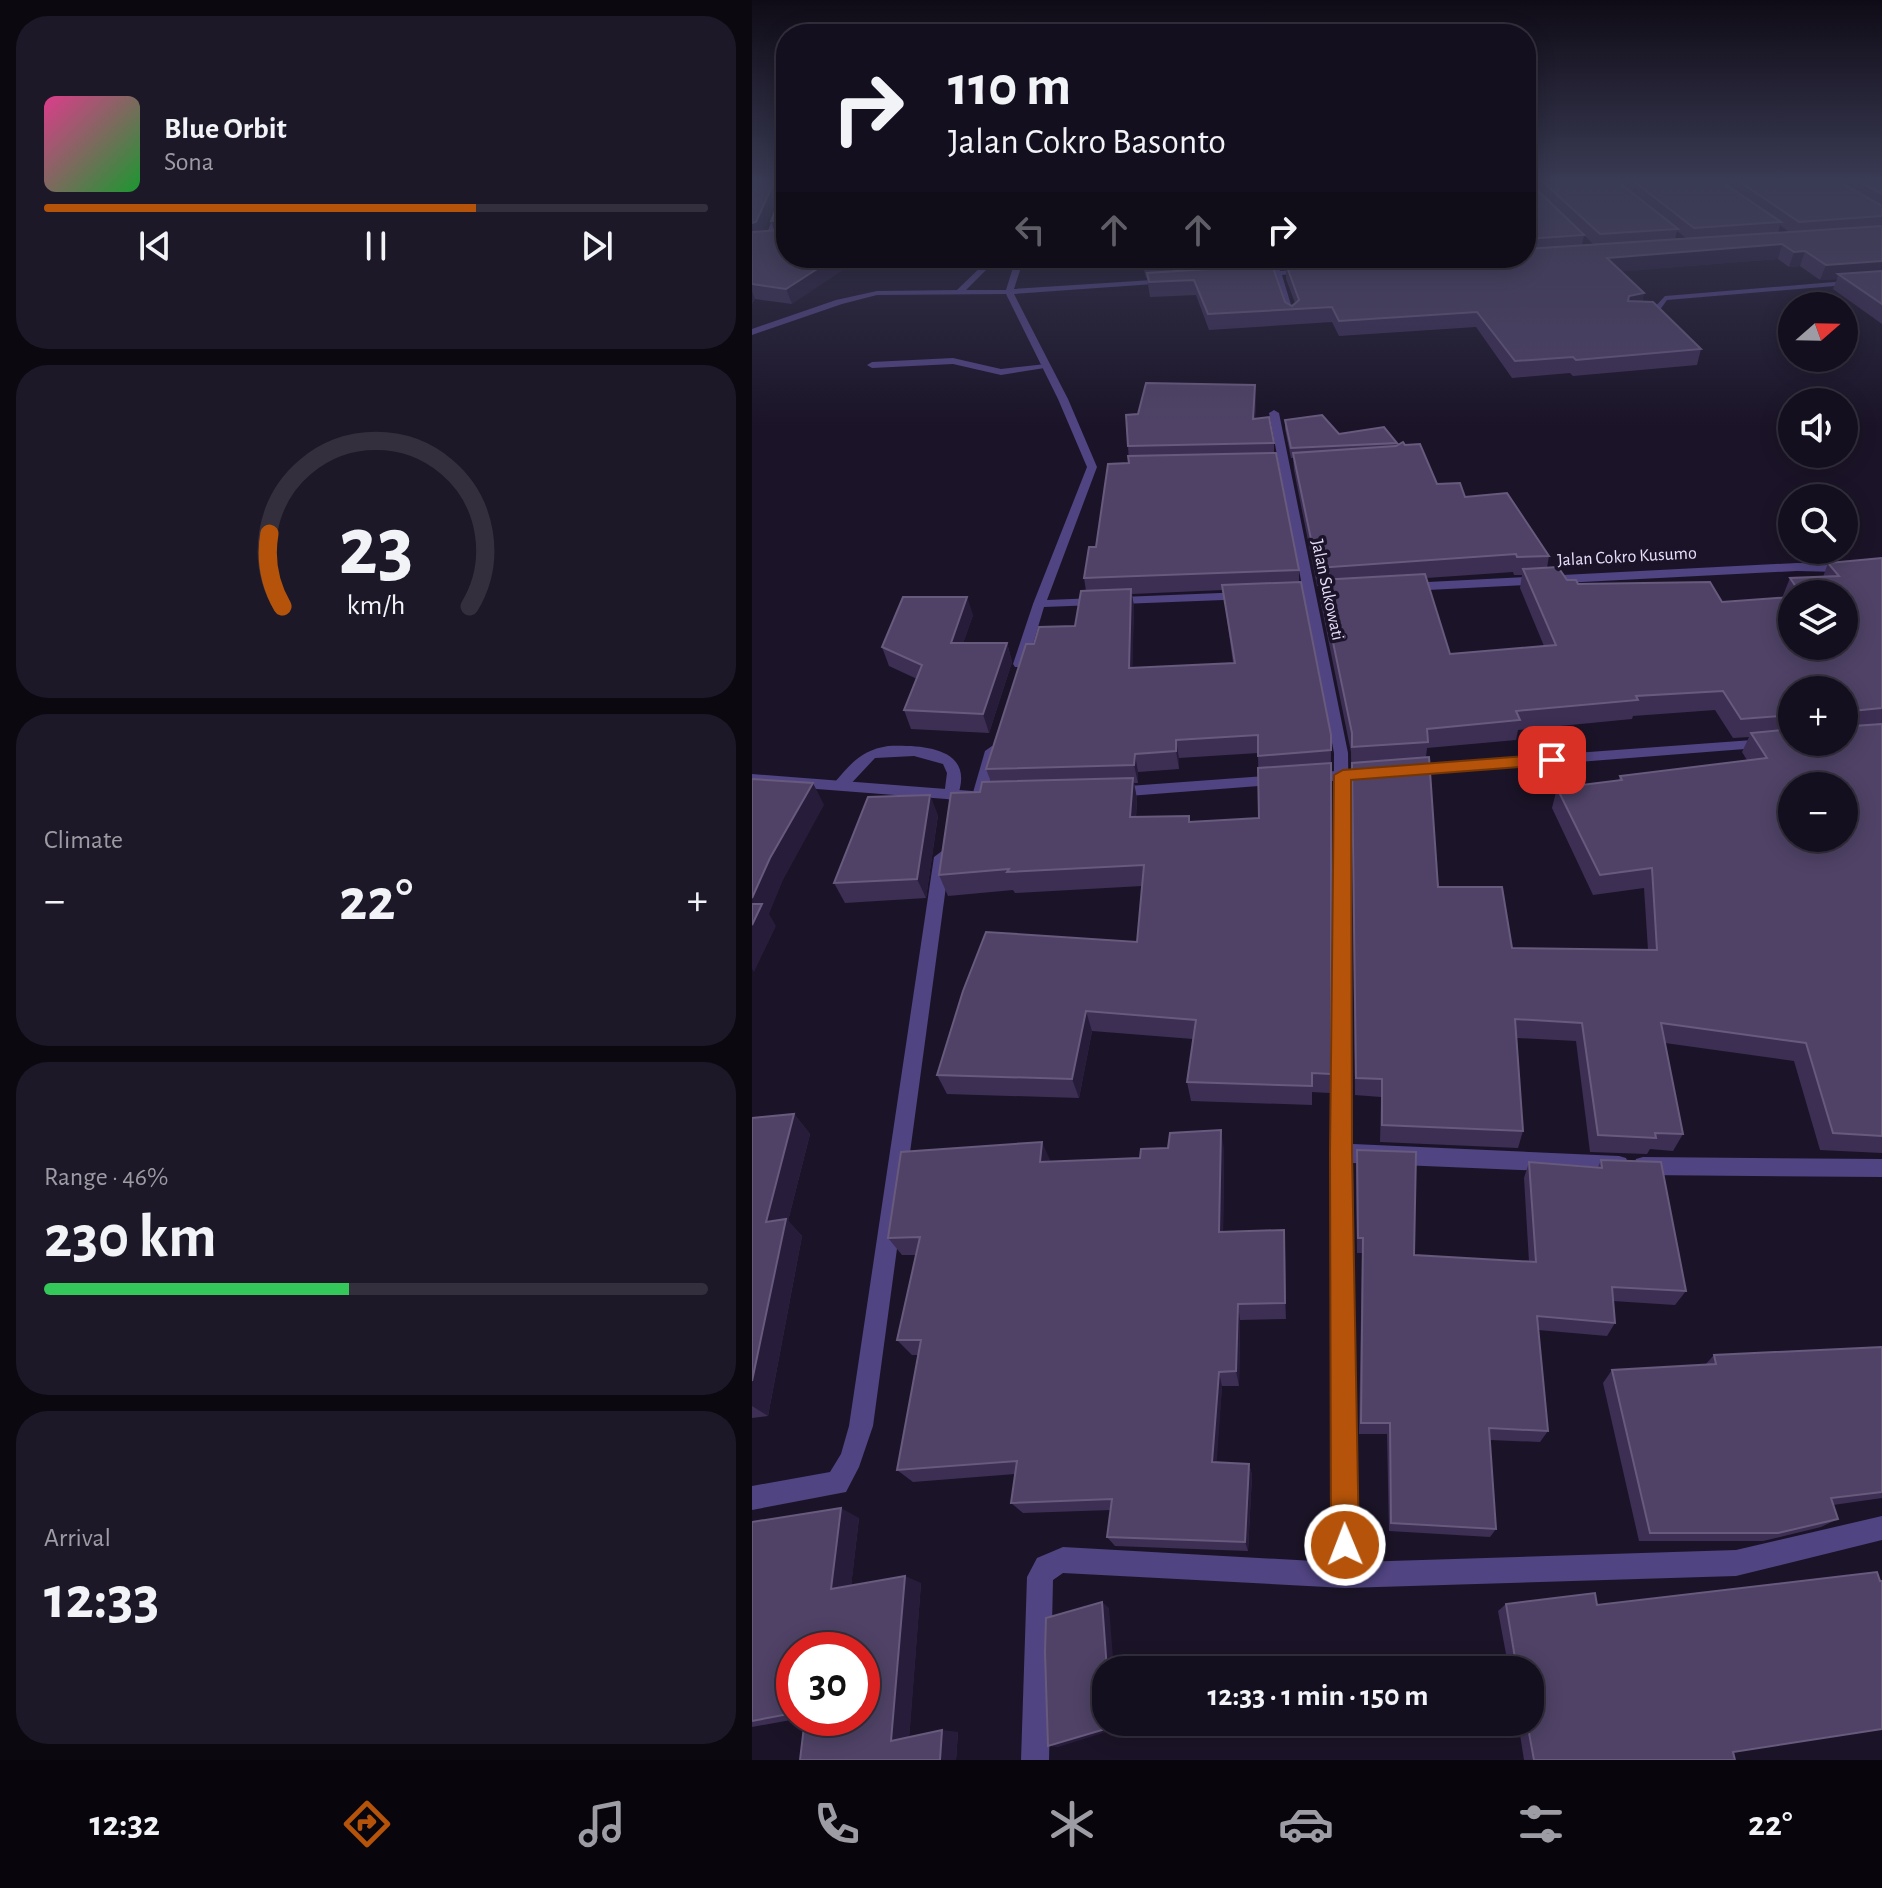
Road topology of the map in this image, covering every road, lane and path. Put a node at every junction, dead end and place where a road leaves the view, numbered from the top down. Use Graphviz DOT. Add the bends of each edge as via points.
graph roads {
  1 [pos="984,268"];
  2 [pos="1017,268"];
  3 [pos="1176,268"];
  4 [pos="1276,268"];
  5 [pos="1325,270"];
  6 [pos="1278,273"];
  7 [pos="1250,275"];
  8 [pos="1193,279"];
  9 [pos="1179,280"];
  10 [pos="1882,280"];
  11 [pos="960,291"];
  12 [pos="1009,292"];
  13 [pos="1630,314"];
  14 [pos="1292,316"];
  15 [pos="752,332"];
  16 [pos="872,365"];
  17 [pos="1046,367"];
  18 [pos="1274,413"];
  19 [pos="1267,464"];
  20 [pos="1283,464"];
  21 [pos="1297,464"];
  22 [pos="1108,466"];
  23 [pos="1092,467"];
  24 [pos="1882,569"];
  25 [pos="1400,588"];
  26 [pos="1325,592"];
  27 [pos="1310,593"];
  28 [pos="1295,594"];
  29 [pos="1263,595"];
  30 [pos="1039,604"];
  31 [pos="1016,677"];
  32 [pos="997,737"];
  33 [pos="1778,743"];
  34 [pos="1343,775"];
  35 [pos="752,779"];
  36 [pos="840,786"];
  37 [pos="1102,792"];
  38 [pos="950,804"];
  39 [pos="944,844"];
  40 [pos="1341,1153"];
  41 [pos="1882,1168"];
  42 [pos="752,1498"];
  43 [pos="1882,1528"];
  44 [pos="1345,1575"];
  45 [pos="1035,1760"];
  1 -- 11 [label="street"];
  2 -- 12 [label="street"];
  3 -- 9 [label="street"];
  4 -- 6 [label="street"];
  5 -- 6 [label="street"];
  6 -- 7 [label="street"];
  6 -- 14 [label="street"];
  8 -- 9 [label="street"];
  9 -- 12 [label="street"];
  10 -- 13 [label="street" via="1665,298 1654,312"];
  11 -- 12 [label="street"];
  11 -- 15 [label="street" via="858,296"];
  12 -- 17 [label="street"];
  16 -- 17 [label="street" via="953,361 1001,372"];
  17 -- 23 [label="street"];
  18 -- 20 [label="street, Jalan Sukowati"];
  19 -- 20 [label="street"];
  20 -- 21 [label="street"];
  20 -- 27 [label="street, Jalan Sukowati"];
  22 -- 23 [label="street"];
  23 -- 30 [label="street"];
  24 -- 25 [label="street, Jalan Cokro Kusumo" via="1797,567"];
  26 -- 27 [label="street"];
  27 -- 28 [label="street"];
  27 -- 34 [label="street, Jalan Sukowati"];
  29 -- 30 [label="street"];
  30 -- 31 [label="street"];
  32 -- 38 [label="street" via="986,796"];
  33 -- 34 [label="street"];
  34 -- 37 [label="street"];
  34 -- 40 [label="street, Jalan Sukowati"];
  35 -- 36 [label="street"];
  36 -- 38 [label="street"];
  36 -- 38 [label="street" via="870,755 900,750 953,765"];
  39 -- 42 [label="street" via="861,1426 837,1483"];
  40 -- 41 [label="street" via="1686,1168"];
  40 -- 44 [label="street, Jalan Sukowati"];
  43 -- 44 [label="street" via="1736,1563"];
  44 -- 45 [label="street" via="1063,1560 1046,1567 1040,1577"];
}
